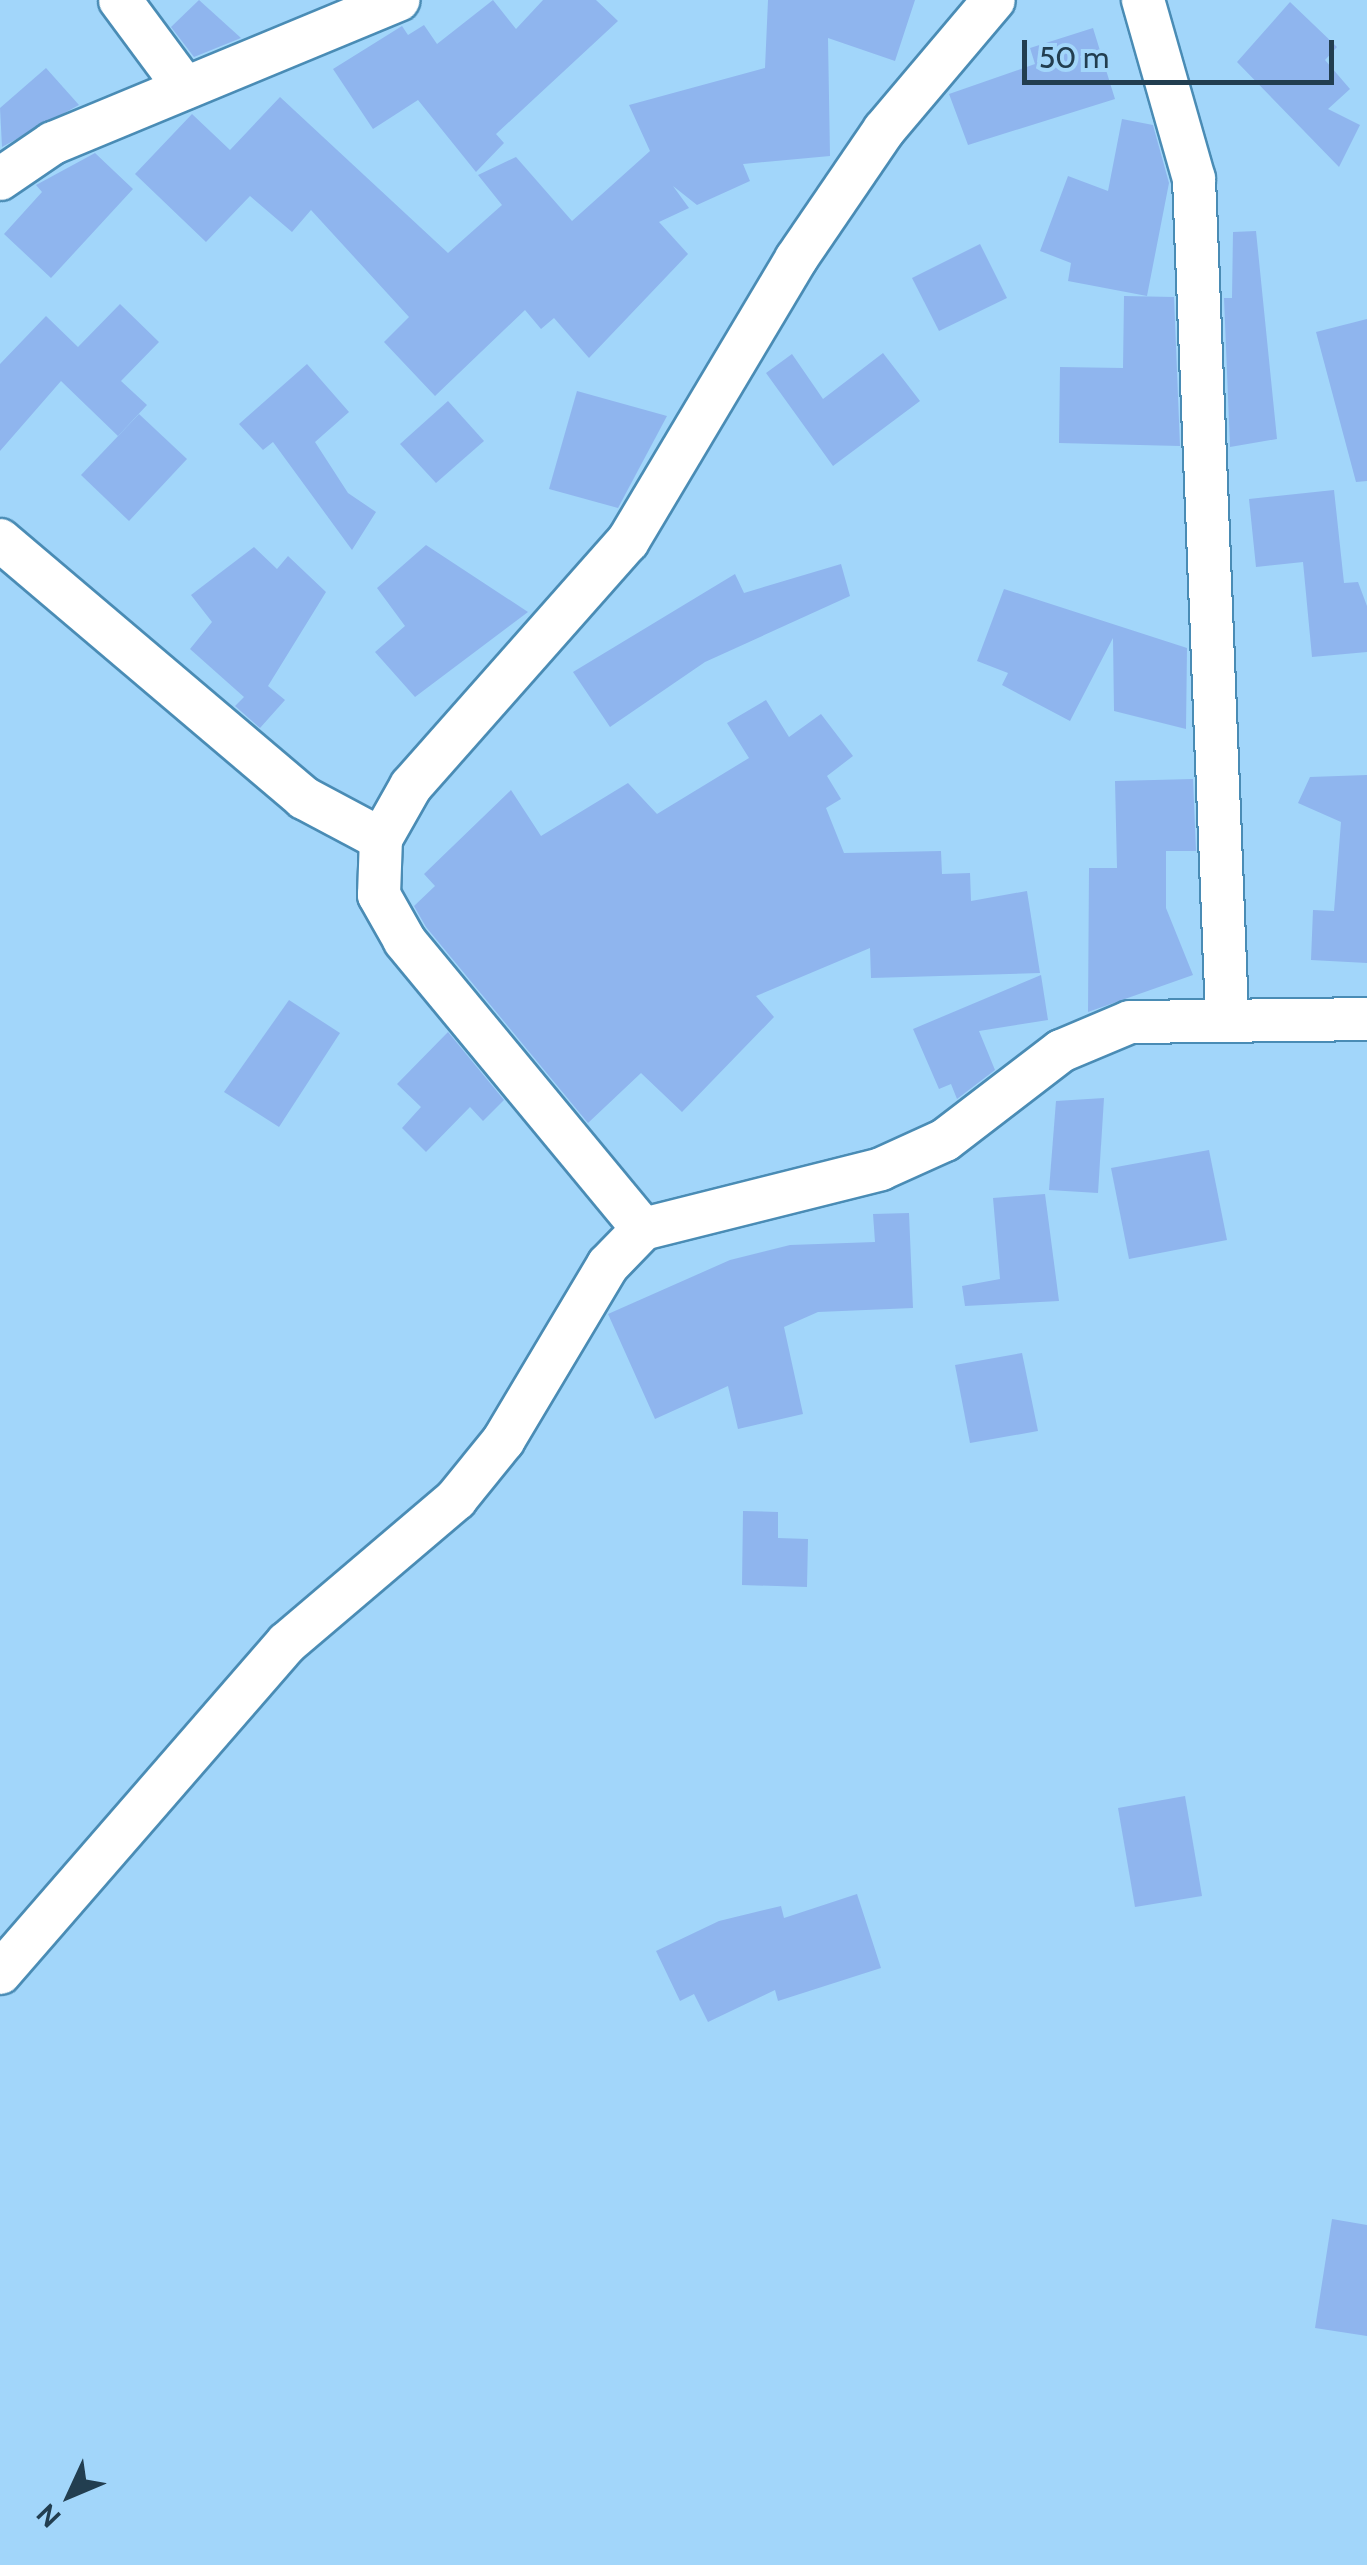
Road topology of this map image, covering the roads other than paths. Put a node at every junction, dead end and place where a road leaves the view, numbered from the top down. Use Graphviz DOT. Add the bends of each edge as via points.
graph roads {
  1 [pos="120,0"];
  2 [pos="399,0"];
  3 [pos="994,0"];
  4 [pos="1143,0"];
  5 [pos="185,88"];
  6 [pos="0,179"];
  7 [pos="0,540"];
  8 [pos="382,839"];
  9 [pos="1227,1015"];
  10 [pos="1367,1019"];
  11 [pos="643,1229"];
  12 [pos="0,1972"];
  1 -- 5 [label="street"];
  2 -- 5 [label="street"];
  3 -- 8 [label="street" via="884,130 796,260 628,541 411,786"];
  4 -- 9 [label="street" via="1194,179"];
  5 -- 6 [label="street" via="53,143"];
  7 -- 8 [label="street" via="304,798"];
  8 -- 11 [label="street" via="379,895 405,941"];
  9 -- 10 [label="street"];
  9 -- 11 [label="street" via="1130,1022 1061,1051 946,1140 881,1168"];
  11 -- 12 [label="street" via="608,1265 503,1441 456,1499 287,1643"];
}
